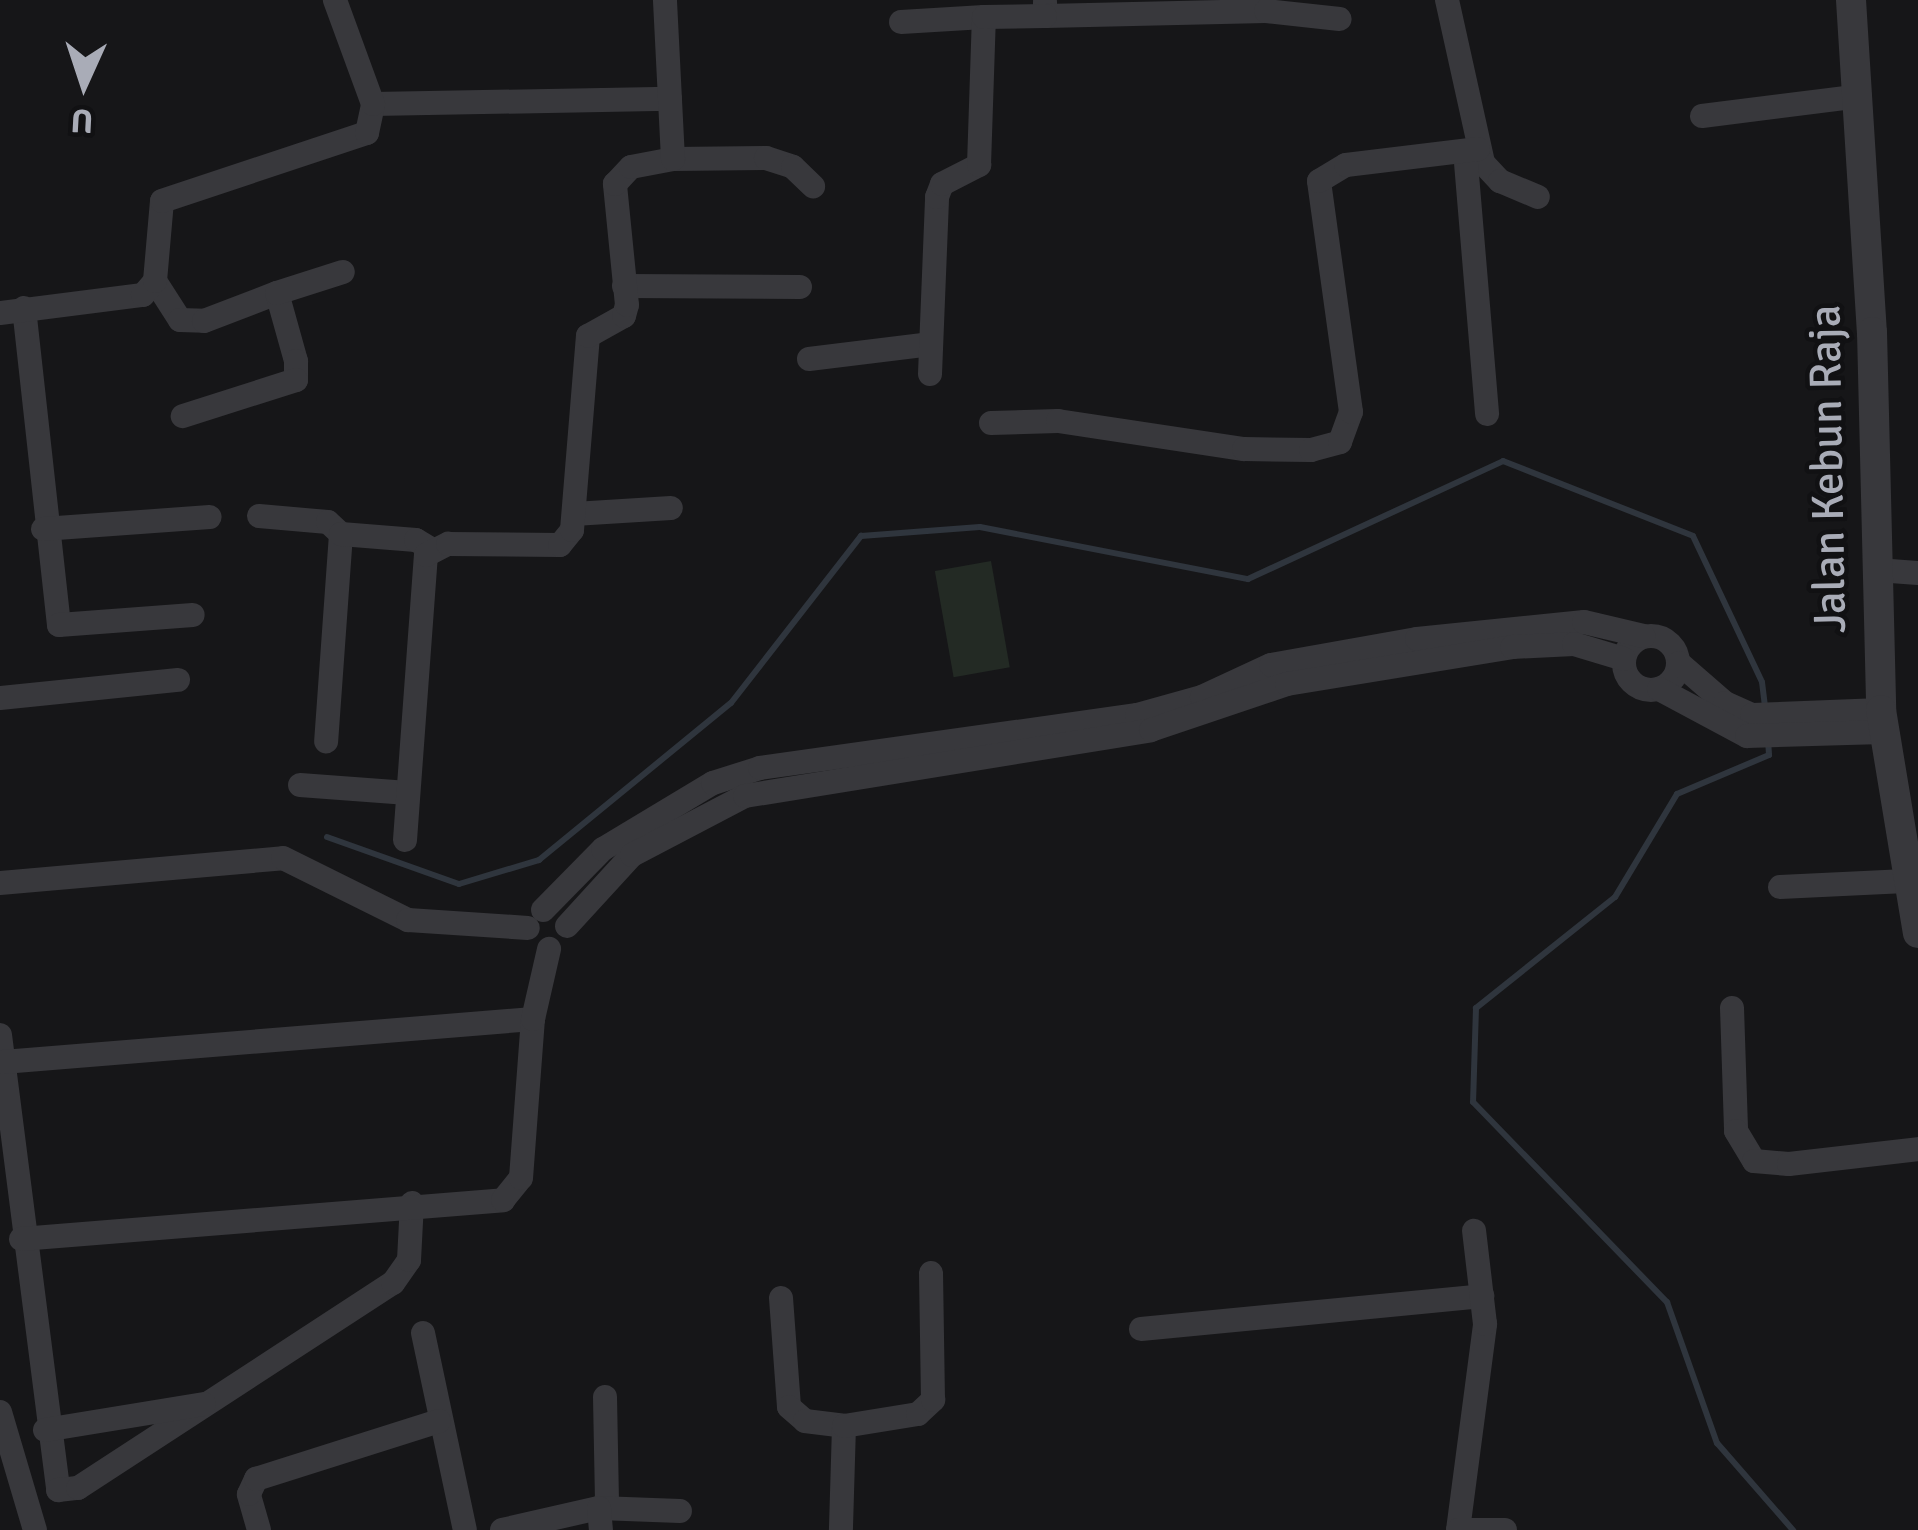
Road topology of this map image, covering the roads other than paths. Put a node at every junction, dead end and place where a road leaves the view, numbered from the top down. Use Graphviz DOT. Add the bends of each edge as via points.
graph roads {
  1 [pos="335,0"];
  2 [pos="665,0"];
  3 [pos="1447,0"];
  4 [pos="1851,0"];
  5 [pos="1137,7"];
  6 [pos="1045,8"];
  7 [pos="984,17"];
  8 [pos="1340,19"];
  9 [pos="901,22"];
  10 [pos="1860,96"];
  11 [pos="670,99"];
  12 [pos="373,104"];
  13 [pos="1702,116"];
  14 [pos="1471,150"];
  15 [pos="673,159"];
  16 [pos="813,186"];
  17 [pos="1538,197"];
  18 [pos="343,272"];
  19 [pos="155,281"];
  20 [pos="624,286"];
  21 [pos="800,287"];
  22 [pos="277,293"];
  23 [pos="12,310"];
  24 [pos="932,344"];
  25 [pos="809,358"];
  26 [pos="930,374"];
  27 [pos="1487,414"];
  28 [pos="183,416"];
  29 [pos="992,423"];
  30 [pos="671,508"];
  31 [pos="574,514"];
  32 [pos="259,516"];
  33 [pos="210,517"];
  34 [pos="43,529"];
  35 [pos="341,534"];
  36 [pos="430,549"];
  37 [pos="1876,570"];
  38 [pos="1918,573"];
  39 [pos="193,615"];
  40 [pos="1643,636"];
  41 [pos="1624,659"];
  42 [pos="1679,663"];
  43 [pos="178,680"];
  44 [pos="1659,689"];
  45 [pos="0,698"];
  46 [pos="1882,721"];
  47 [pos="1750,726"];
  48 [pos="1082,731"];
  49 [pos="326,742"];
  50 [pos="826,767"];
  51 [pos="300,785"];
  52 [pos="408,793"];
  53 [pos="405,840"];
  54 [pos="1906,881"];
  55 [pos="0,883"];
  56 [pos="1780,887"];
  57 [pos="536,919"];
  58 [pos="567,926"];
  59 [pos="1918,933"];
  60 [pos="549,949"];
  61 [pos="1732,1008"];
  62 [pos="533,1019"];
  63 [pos="0,1035"];
  64 [pos="3,1062"];
  65 [pos="3,1088"];
  66 [pos="1918,1149"];
  67 [pos="412,1203"];
  68 [pos="1474,1231"];
  69 [pos="21,1240"];
  70 [pos="931,1273"];
  71 [pos="1482,1296"];
  72 [pos="781,1298"];
  73 [pos="1141,1329"];
  74 [pos="423,1334"];
  75 [pos="605,1397"];
  76 [pos="218,1401"];
  77 [pos="439,1421"];
  78 [pos="844,1426"];
  79 [pos="2,1429"];
  80 [pos="45,1430"];
  81 [pos="680,1511"];
  82 [pos="602,1514"];
  83 [pos="35,1530"];
  84 [pos="259,1530"];
  85 [pos="465,1530"];
  86 [pos="502,1530"];
  87 [pos="841,1530"];
  88 [pos="1458,1530"];
  89 [pos="1504,1530"];
  1 -- 12 [label="street"];
  2 -- 11 [label="street"];
  3 -- 14 [label="street"];
  4 -- 10 [label="street, Jalan Kebun Raja"];
  5 -- 6 [label="street"];
  5 -- 8 [label="street"];
  6 -- 7 [label="street"];
  7 -- 9 [label="street"];
  7 -- 24 [label="street" via="979,165 942,184 937,197"];
  10 -- 13 [label="street"];
  10 -- 37 [label="street, Jalan Kebun Raja"];
  11 -- 12 [label="street"];
  11 -- 15 [label="street"];
  12 -- 19 [label="street" via="355,138 162,201"];
  14 -- 17 [label="street" via="1500,181"];
  14 -- 27 [label="street"];
  14 -- 29 [label="street" via="1346,165 1319,182 1352,412 1340,442 1293,452 1058,421"];
  15 -- 16 [label="street" via="784,162"];
  15 -- 20 [label="street" via="617,178"];
  18 -- 22 [label="street"];
  19 -- 22 [label="street" via="180,320 205,321"];
  19 -- 23 [label="street" via="136,298"];
  20 -- 21 [label="street"];
  20 -- 31 [label="street" via="626,314 588,336"];
  22 -- 28 [label="street" via="296,380"];
  23 -- 34 [label="street"];
  24 -- 25 [label="street"];
  24 -- 26 [label="street"];
  30 -- 31 [label="street"];
  31 -- 36 [label="street" via="560,545"];
  32 -- 35 [label="street" via="328,521"];
  33 -- 34 [label="street"];
  34 -- 39 [label="street" via="59,625"];
  35 -- 36 [label="street" via="416,540"];
  35 -- 49 [label="street"];
  36 -- 52 [label="street"];
  37 -- 38 [label="street"];
  37 -- 46 [label="street, Jalan Kebun Raja"];
  40 -- 41 [label="street"];
  40 -- 42 [label="street" via="1668,640"];
  40 -- 48 [label="street" via="1584,622 1417,639 1271,665 1168,709"];
  41 -- 44 [label="street" via="1632,683"];
  41 -- 48 [label="street" via="1574,644 1512,646 1287,684 1184,722"];
  42 -- 44 [label="street"];
  42 -- 47 [label="street"];
  43 -- 45 [label="street"];
  44 -- 47 [label="street"];
  46 -- 47 [label="street"];
  46 -- 54 [label="street, Jalan Kebun Raja"];
  48 -- 50 [label="street"];
  50 -- 57 [label="street" via="713,783 603,849"];
  50 -- 58 [label="street" via="667,830 632,854"];
  51 -- 52 [label="street"];
  52 -- 53 [label="street"];
  54 -- 56 [label="street"];
  54 -- 59 [label="street, Jalan Kebun Raja"];
  55 -- 57 [label="street" via="283,858 408,920"];
  57 -- 58 [label="street"];
  57 -- 60 [label="street" via="532,940"];
  58 -- 60 [label="street"];
  60 -- 62 [label="street"];
  61 -- 66 [label="street" via="1736,1131 1754,1161 1789,1165"];
  62 -- 64 [label="street"];
  62 -- 67 [label="street" via="515,1192 503,1200"];
  63 -- 64 [label="street"];
  64 -- 65 [label="street"];
  65 -- 69 [label="street"];
  67 -- 69 [label="street"];
  67 -- 76 [label="street" via="410,1260 392,1283"];
  68 -- 71 [label="street"];
  69 -- 80 [label="street"];
  70 -- 78 [label="street" via="933,1400 917,1414"];
  71 -- 73 [label="street"];
  71 -- 88 [label="street"];
  72 -- 78 [label="street" via="789,1407 805,1421"];
  74 -- 77 [label="street"];
  75 -- 82 [label="street"];
  76 -- 80 [label="street"];
  76 -- 80 [label="street" via="72,1491 54,1485"];
  77 -- 84 [label="street" via="256,1479 249,1495"];
  77 -- 85 [label="street"];
  78 -- 87 [label="street"];
  79 -- 83 [label="street"];
  81 -- 82 [label="street"];
  82 -- 86 [label="street"];
  88 -- 89 [label="street"];
}
